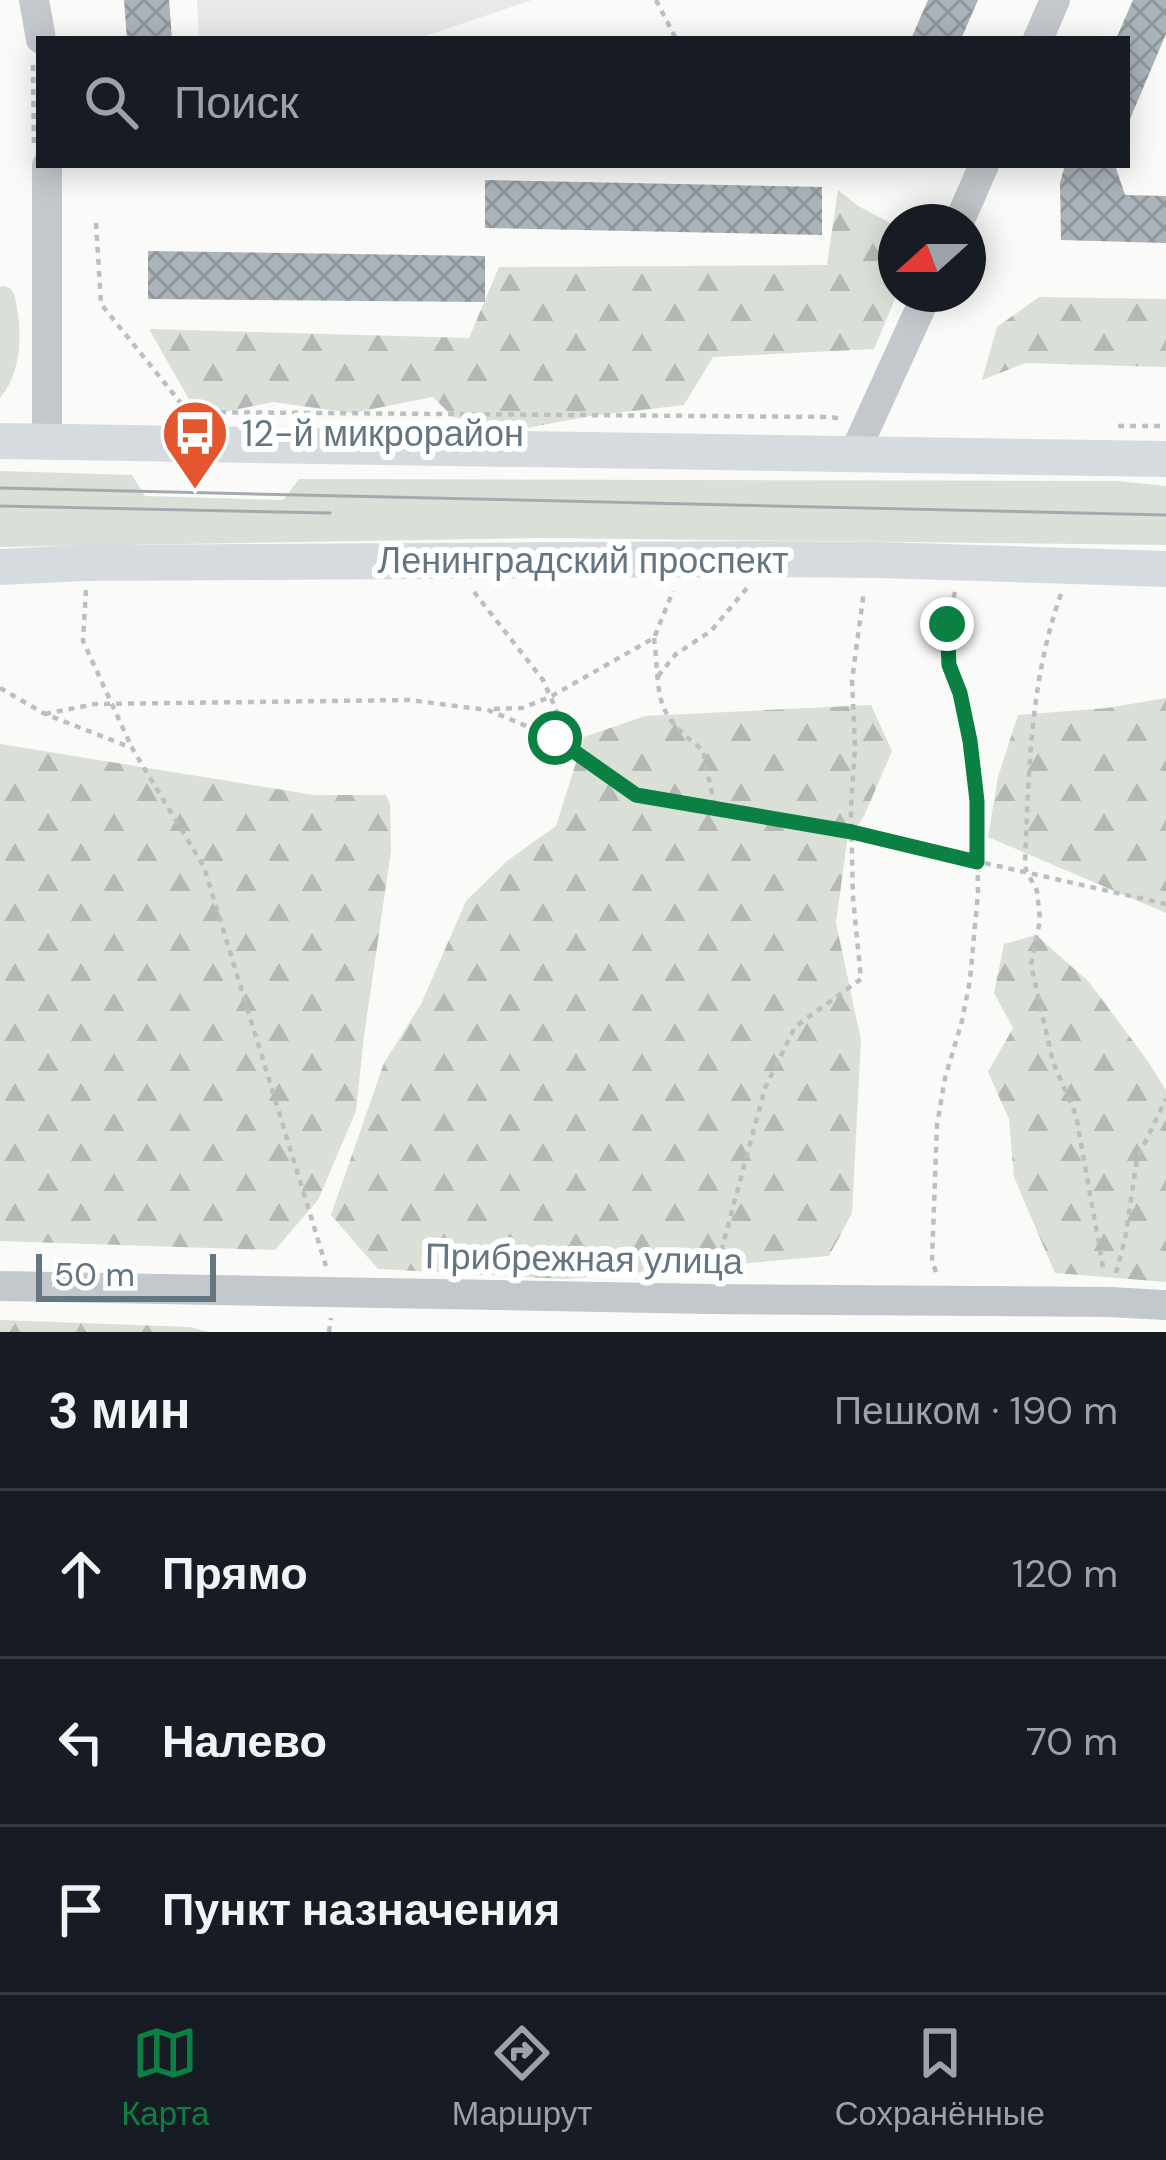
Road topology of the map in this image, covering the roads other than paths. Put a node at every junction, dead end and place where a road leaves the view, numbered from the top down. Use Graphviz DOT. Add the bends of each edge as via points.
graph roads {
  1 [pos="34,0"];
  2 [pos="1055,0"];
  3 [pos="36,36"];
  4 [pos="1040,36"];
  5 [pos="40,168"];
  6 [pos="983,168"];
  7 [pos="967,204"];
  8 [pos="919,312"];
  9 [pos="861,439"];
  10 [pos="0,441"];
  11 [pos="47,442"];
  12 [pos="1166,459"];
  13 [pos="0,567"];
  14 [pos="1166,569"];
  15 [pos="0,1286"];
  16 [pos="1166,1305"];
  1 -- 3 [label="street"];
  2 -- 4 [label="street"];
  5 -- 11 [label="street"];
  6 -- 7 [label="street"];
  8 -- 9 [label="street"];
  9 -- 11 [label="main road"];
  9 -- 12 [label="main road"];
  10 -- 11 [label="main road"];
  13 -- 14 [label="main road, Ленинградский проспект" via="790,559"];
  15 -- 16 [label="street, Прибрежная улица"];
}
